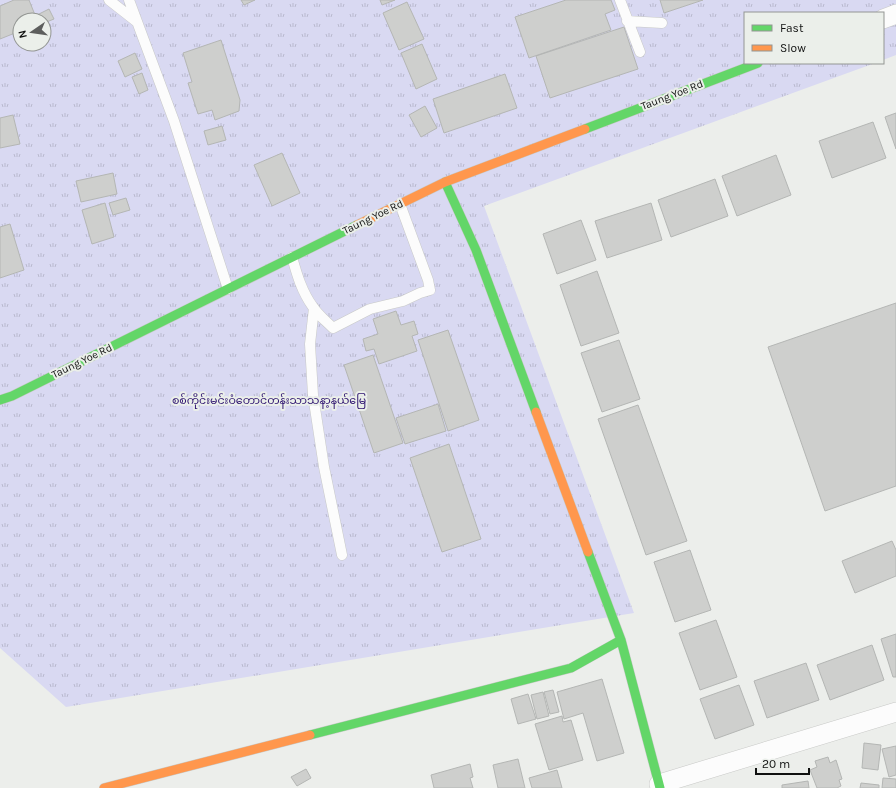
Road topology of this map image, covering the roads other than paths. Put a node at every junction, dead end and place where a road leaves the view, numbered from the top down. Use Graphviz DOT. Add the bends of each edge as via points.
graph roads {
  1 [pos="109,0"];
  2 [pos="620,0"];
  3 [pos="133,2"];
  4 [pos="896,14"];
  5 [pos="884,19"];
  6 [pos="627,21"];
  7 [pos="137,22"];
  8 [pos="662,23"];
  9 [pos="640,52"];
  10 [pos="755,64"];
  11 [pos="444,182"];
  12 [pos="400,204"];
  13 [pos="292,257"];
  14 [pos="228,289"];
  15 [pos="314,308"];
  16 [pos="0,400"];
  17 [pos="342,555"];
  18 [pos="620,640"];
  19 [pos="896,712"];
  20 [pos="660,786"];
  21 [pos="104,788"];
  1 -- 7 [label="lane"];
  2 -- 6 [label="lane"];
  3 -- 7 [label="lane"];
  4 -- 5 [label="street"];
  6 -- 8 [label="lane"];
  6 -- 9 [label="lane"];
  7 -- 14 [label="lane" via="174,121"];
  10 -- 11 [label="street, Taung Yoe Rd"];
  11 -- 12 [label="street, Taung Yoe Rd"];
  11 -- 18 [label="street" via="476,250"];
  12 -- 13 [label="street, Taung Yoe Rd"];
  12 -- 15 [label="lane" via="430,290 403,301 370,309 333,328"];
  13 -- 14 [label="street, Taung Yoe Rd"];
  13 -- 15 [label="lane" via="300,285"];
  14 -- 16 [label="street, Taung Yoe Rd" via="19,393"];
  15 -- 17 [label="lane" via="310,344 313,394"];
  18 -- 20 [label="street"];
  18 -- 21 [label="street" via="571,668"];
  19 -- 20 [label="street"];
}
